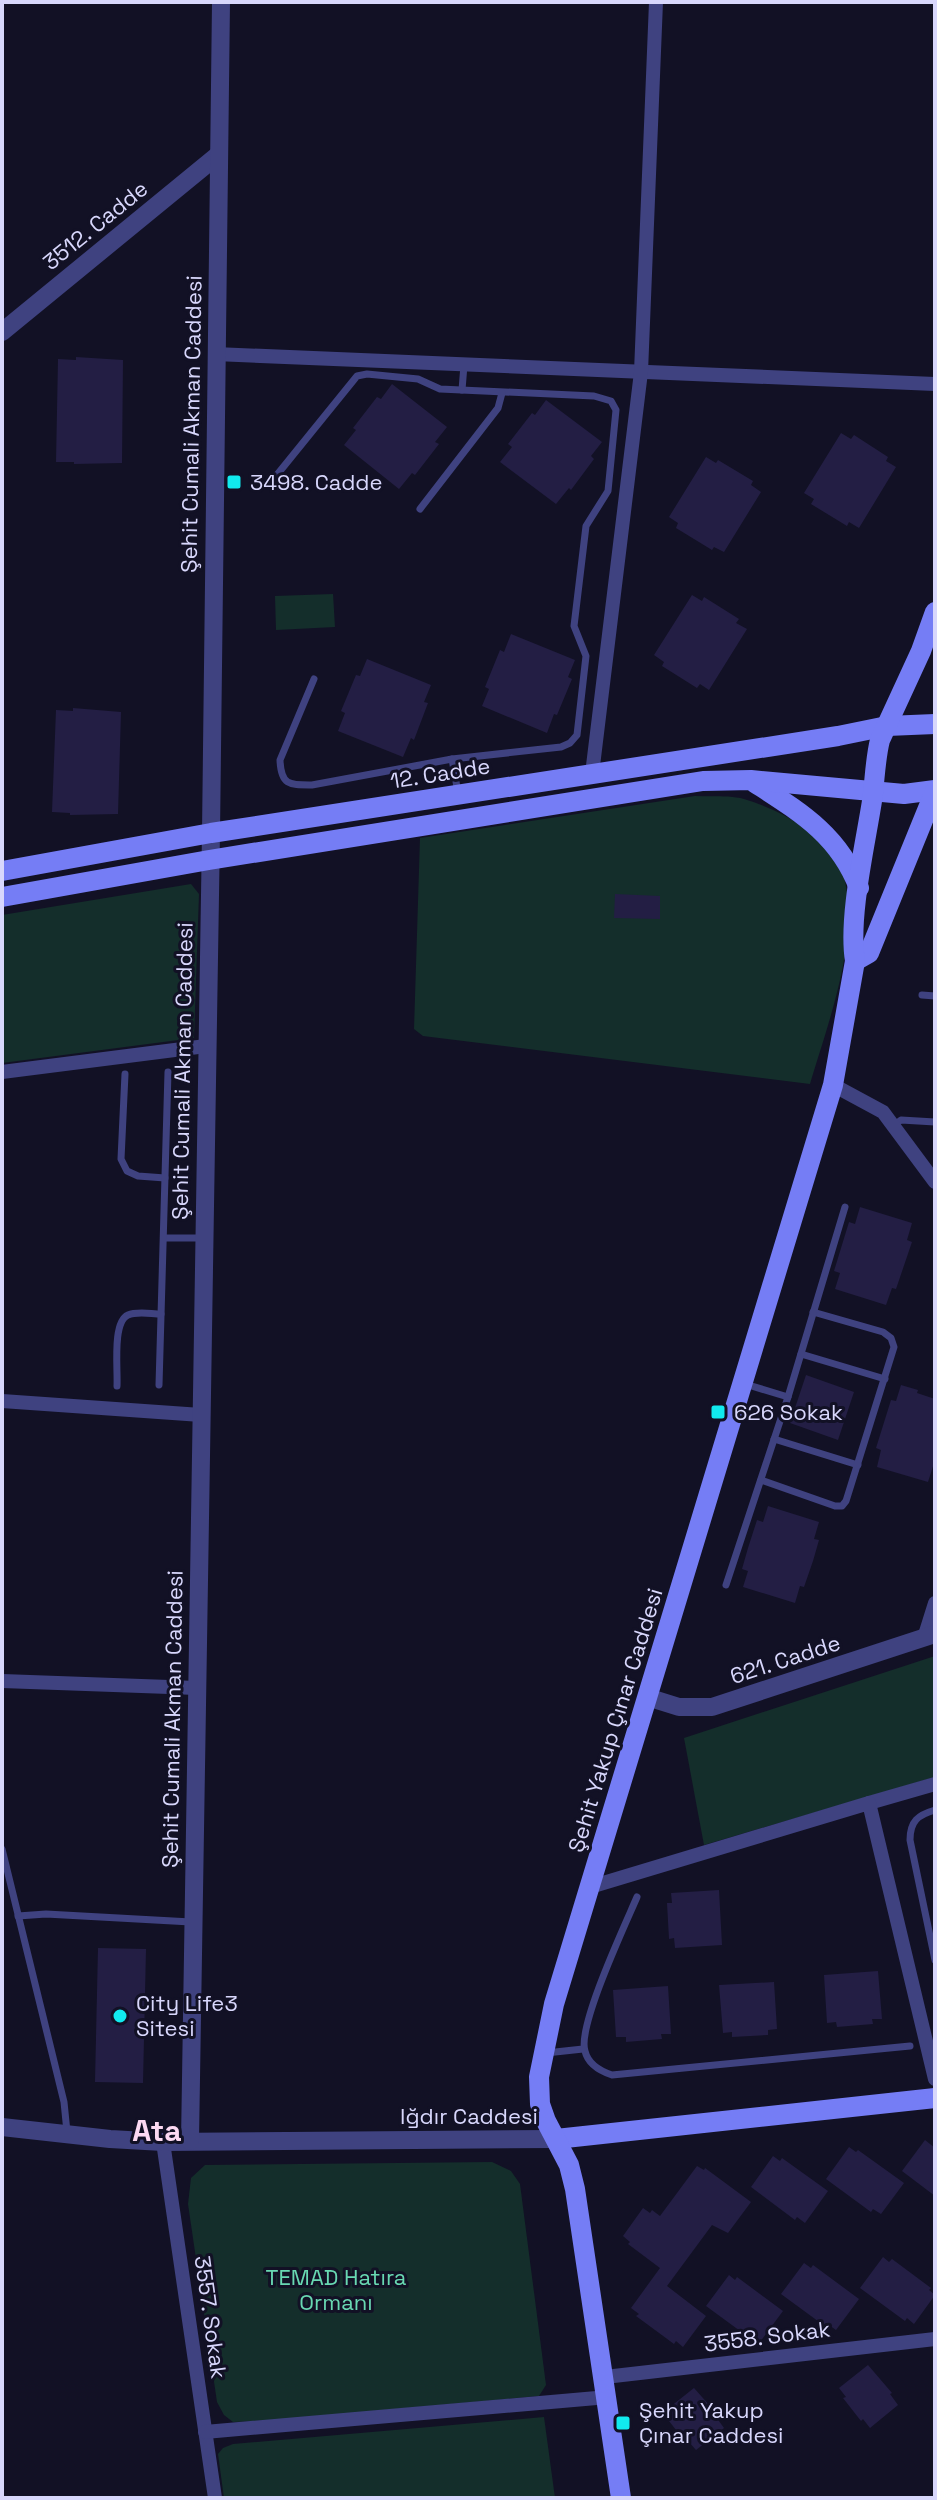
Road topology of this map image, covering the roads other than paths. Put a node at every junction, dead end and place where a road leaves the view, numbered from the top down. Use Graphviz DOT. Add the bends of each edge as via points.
graph roads {
  1 [pos="221,2"];
  2 [pos="656,2"];
  3 [pos="218,155"];
  4 [pos="2,332"];
  5 [pos="215,354"];
  6 [pos="464,364"];
  7 [pos="641,372"];
  8 [pos="935,384"];
  9 [pos="462,390"];
  10 [pos="502,393"];
  11 [pos="276,476"];
  12 [pos="420,509"];
  13 [pos="935,612"];
  14 [pos="314,679"];
  15 [pos="935,724"];
  16 [pos="887,726"];
  17 [pos="452,759"];
  18 [pos="592,774"];
  19 [pos="751,780"];
  20 [pos="874,790"];
  21 [pos="935,790"];
  22 [pos="458,795"];
  23 [pos="211,833"];
  24 [pos="209,860"];
  25 [pos="2,871"];
  26 [pos="859,889"];
  27 [pos="2,897"];
  28 [pos="855,961"];
  29 [pos="922,995"];
  30 [pos="935,996"];
  31 [pos="206,1046"];
  32 [pos="2,1072"];
  33 [pos="168,1072"];
  34 [pos="125,1074"];
  35 [pos="833,1085"];
  36 [pos="935,1122"];
  37 [pos="894,1125"];
  38 [pos="165,1178"];
  39 [pos="935,1182"];
  40 [pos="845,1207"];
  41 [pos="164,1238"];
  42 [pos="203,1238"];
  43 [pos="813,1312"];
  44 [pos="161,1314"];
  45 [pos="801,1354"];
  46 [pos="885,1379"];
  47 [pos="743,1383"];
  48 [pos="159,1385"];
  49 [pos="117,1386"];
  50 [pos="788,1397"];
  51 [pos="2,1401"];
  52 [pos="201,1415"];
  53 [pos="774,1439"];
  54 [pos="858,1465"];
  55 [pos="761,1480"];
  56 [pos="726,1585"];
  57 [pos="935,1603"];
  58 [pos="929,1636"];
  59 [pos="2,1681"];
  60 [pos="197,1688"];
  61 [pos="647,1697"];
  62 [pos="935,1784"];
  63 [pos="869,1803"];
  64 [pos="935,1810"];
  65 [pos="2,1849"];
  66 [pos="590,1887"];
  67 [pos="637,1897"];
  68 [pos="18,1916"];
  69 [pos="194,1922"];
  70 [pos="935,1960"];
  71 [pos="910,2046"];
  72 [pos="583,2049"];
  73 [pos="544,2053"];
  74 [pos="935,2079"];
  75 [pos="935,2098"];
  76 [pos="2,2127"];
  77 [pos="67,2134"];
  78 [pos="556,2139"];
  79 [pos="190,2141"];
  80 [pos="163,2142"];
  81 [pos="935,2339"];
  82 [pos="605,2377"];
  83 [pos="608,2397"];
  84 [pos="205,2432"];
  85 [pos="215,2498"];
  86 [pos="621,2498"];
  1 -- 3 [label="street, Şehit Cumali Akman Caddesi"];
  2 -- 7 [label="street"];
  3 -- 4 [label="street, 3512. Cadde"];
  3 -- 5 [label="street, Şehit Cumali Akman Caddesi"];
  5 -- 6 [label="street"];
  5 -- 23 [label="street, Şehit Cumali Akman Caddesi"];
  6 -- 7 [label="street"];
  6 -- 9 [label="lane"];
  7 -- 8 [label="street"];
  7 -- 18 [label="street"];
  9 -- 10 [label="lane"];
  9 -- 11 [label="lane" via="440,389 418,379 357,376"];
  10 -- 12 [label="lane" via="498,408"];
  10 -- 17 [label="lane" via="594,396 611,401 616,410 608,491 586,526 574,626 586,656 579,724 577,735 561,747"];
  13 -- 16 [label="main road, Şehit Yakup Çınar Caddesi"];
  14 -- 17 [label="lane" via="280,760 284,780 312,785"];
  15 -- 16 [label="main road, 12. Cadde"];
  16 -- 18 [label="main road, 12. Cadde"];
  16 -- 20 [label="main road, Şehit Yakup Çınar Caddesi" via="877,752"];
  17 -- 22 [label="lane"];
  18 -- 22 [label="main road, 12. Cadde"];
  19 -- 20 [label="main road"];
  19 -- 24 [label="main road" via="703,781"];
  19 -- 26 [label="main road" via="829,837"];
  20 -- 21 [label="main road"];
  20 -- 26 [label="main road, Şehit Yakup Çınar Caddesi"];
  21 -- 28 [label="main road" via="869,953"];
  22 -- 23 [label="main road, 12. Cadde"];
  23 -- 24 [label="street, Şehit Cumali Akman Caddesi"];
  23 -- 25 [label="main road, 12. Cadde"];
  24 -- 27 [label="main road"];
  24 -- 31 [label="street, Şehit Cumali Akman Caddesi"];
  26 -- 28 [label="main road, Şehit Yakup Çınar Caddesi"];
  28 -- 35 [label="main road, Şehit Yakup Çınar Caddesi"];
  29 -- 30 [label="lane"];
  31 -- 32 [label="street"];
  31 -- 42 [label="street, Şehit Cumali Akman Caddesi"];
  33 -- 38 [label="lane"];
  34 -- 38 [label="lane" via="121,1159 127,1171 138,1176"];
  35 -- 37 [label="street" via="883,1112"];
  35 -- 47 [label="main road, Şehit Yakup Çınar Caddesi"];
  36 -- 37 [label="lane" via="901,1120"];
  37 -- 39 [label="street"];
  38 -- 41 [label="lane"];
  40 -- 43 [label="lane"];
  41 -- 42 [label="lane"];
  41 -- 44 [label="lane"];
  42 -- 52 [label="street, Şehit Cumali Akman Caddesi"];
  43 -- 45 [label="lane"];
  43 -- 46 [label="lane" via="891,1338 894,1347"];
  44 -- 48 [label="lane"];
  44 -- 49 [label="lane" via="122,1319"];
  45 -- 46 [label="lane"];
  45 -- 50 [label="lane"];
  46 -- 54 [label="lane"];
  47 -- 50 [label="lane"];
  47 -- 61 [label="main road, Şehit Yakup Çınar Caddesi"];
  50 -- 53 [label="lane"];
  51 -- 52 [label="street"];
  52 -- 60 [label="street, Şehit Cumali Akman Caddesi"];
  53 -- 54 [label="lane"];
  53 -- 55 [label="lane"];
  54 -- 55 [label="lane" via="842,1506"];
  55 -- 56 [label="lane"];
  57 -- 58 [label="street"];
  58 -- 61 [label="street, 621. Cadde" via="712,1707 679,1707"];
  59 -- 60 [label="street"];
  60 -- 69 [label="street, Şehit Cumali Akman Caddesi"];
  61 -- 66 [label="main road, Şehit Yakup Çınar Caddesi"];
  62 -- 63 [label="street"];
  63 -- 66 [label="street"];
  63 -- 74 [label="street"];
  64 -- 70 [label="lane" via="916,1818 910,1828"];
  65 -- 68 [label="lane"];
  66 -- 73 [label="main road, Şehit Yakup Çınar Caddesi"];
  67 -- 72 [label="lane" via="592,2007"];
  68 -- 69 [label="lane"];
  68 -- 77 [label="lane" via="64,2102"];
  69 -- 79 [label="street, Şehit Cumali Akman Caddesi"];
  71 -- 72 [label="lane" via="612,2075 589,2061"];
  72 -- 73 [label="lane"];
  73 -- 78 [label="main road, Şehit Yakup Çınar Caddesi" via="540,2104"];
  75 -- 78 [label="main road, Iğdır Caddesi"];
  76 -- 77 [label="street, Iğdır Caddesi"];
  77 -- 80 [label="street, Iğdır Caddesi"];
  78 -- 79 [label="street, Iğdır Caddesi"];
  78 -- 82 [label="main road, Şehit Yakup Çınar Caddesi" via="575,2189"];
  79 -- 80 [label="street, Iğdır Caddesi"];
  80 -- 84 [label="street, 3557. Sokak"];
  81 -- 82 [label="street, 3558. Sokak"];
  82 -- 83 [label="main road, Şehit Yakup Çınar Caddesi"];
  83 -- 84 [label="street"];
  83 -- 86 [label="main road, Şehit Yakup Çınar Caddesi"];
  84 -- 85 [label="street, 3557. Sokak"];
}
